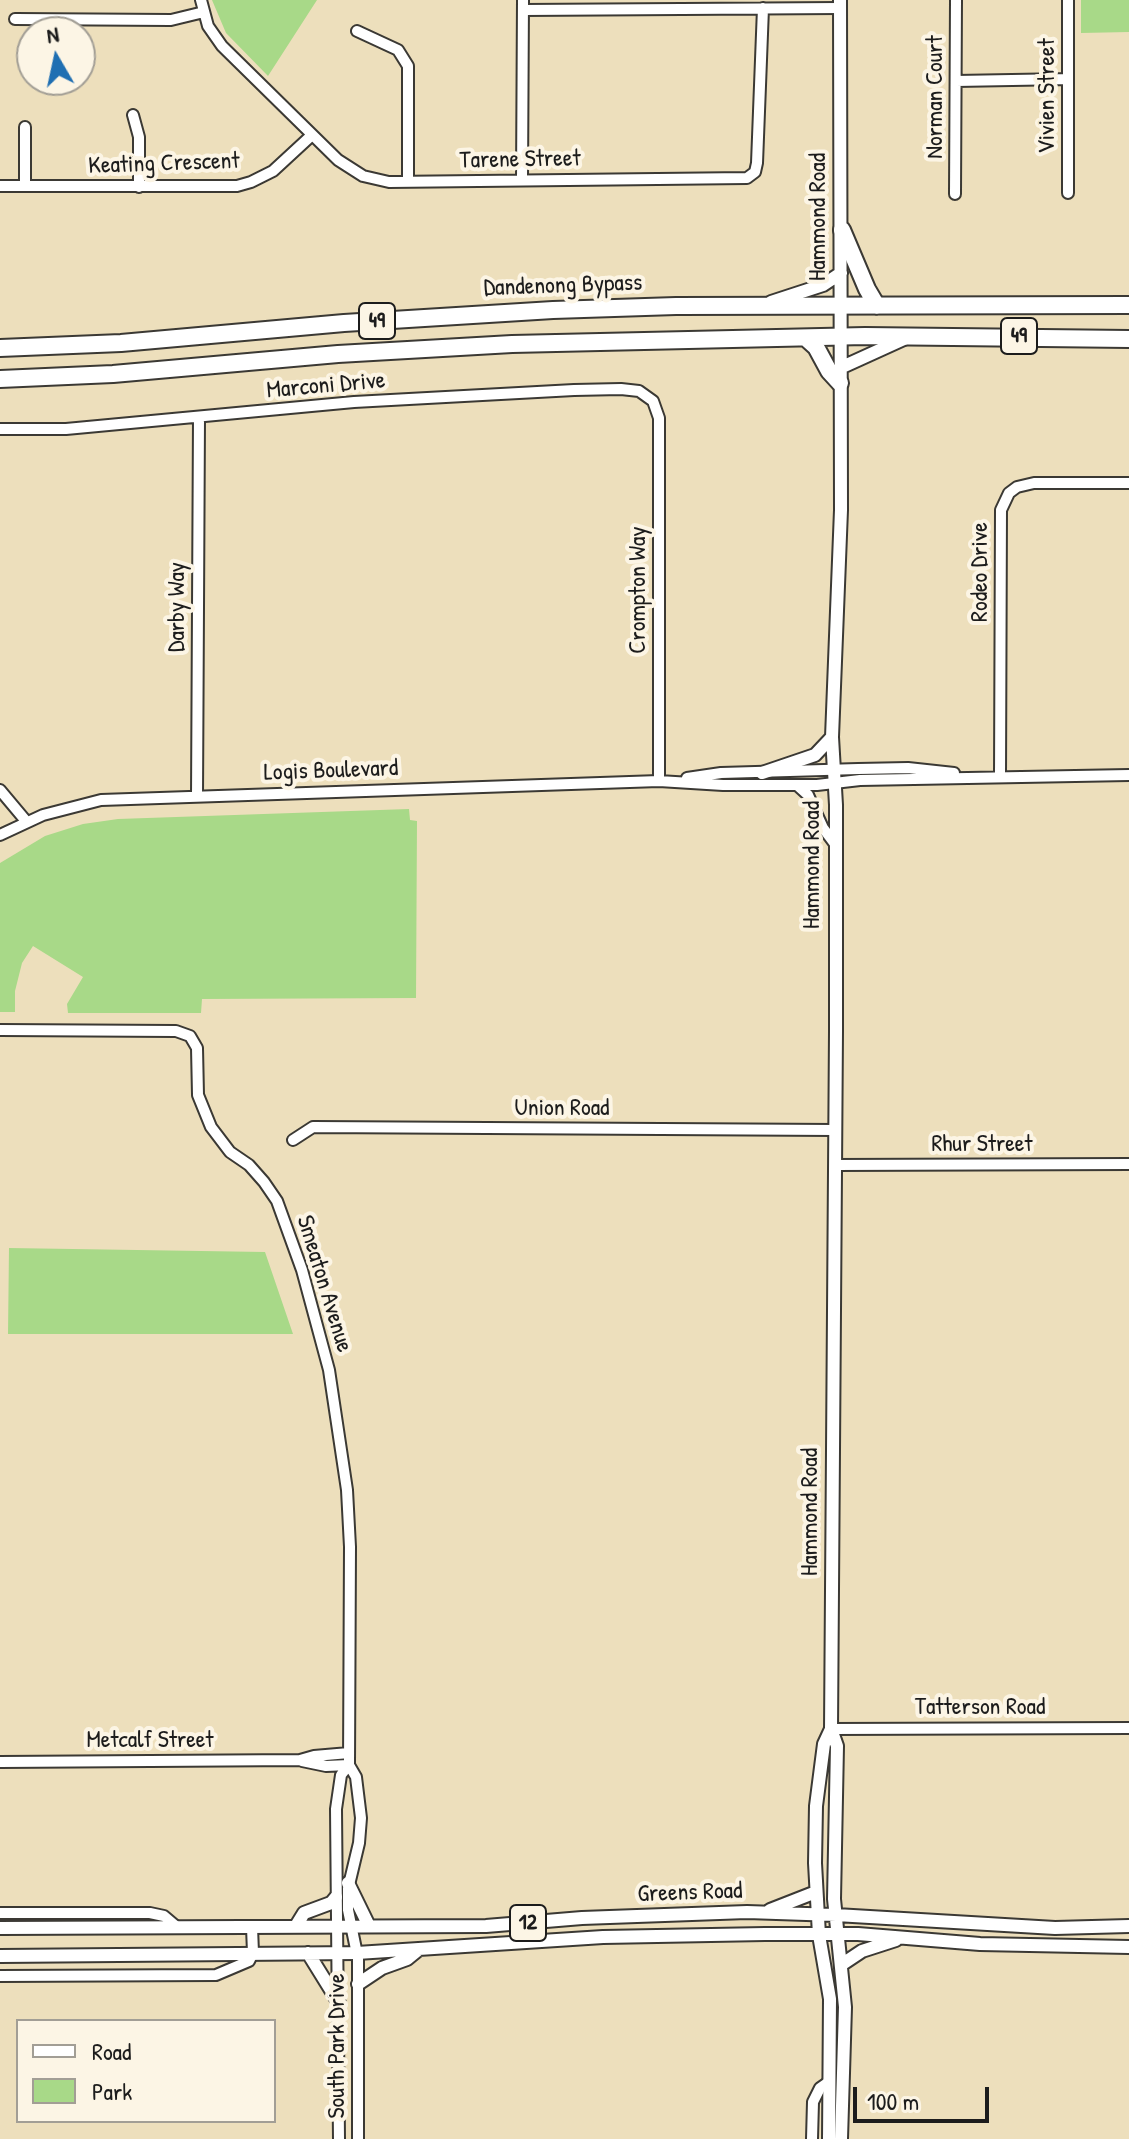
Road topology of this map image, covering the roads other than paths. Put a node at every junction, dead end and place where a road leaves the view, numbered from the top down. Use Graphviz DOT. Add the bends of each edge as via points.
graph roads {
  1 [pos="201,0"];
  2 [pos="956,0"];
  3 [pos="1068,0"];
  4 [pos="840,4"];
  5 [pos="523,5"];
  6 [pos="763,8"];
  7 [pos="204,12"];
  8 [pos="15,19"];
  9 [pos="357,31"];
  10 [pos="1068,79"];
  11 [pos="956,81"];
  12 [pos="133,115"];
  13 [pos="25,127"];
  14 [pos="312,135"];
  15 [pos="522,180"];
  16 [pos="408,182"];
  17 [pos="0,186"];
  18 [pos="25,186"];
  19 [pos="139,187"];
  20 [pos="1068,193"];
  21 [pos="955,194"];
  22 [pos="842,230"];
  23 [pos="841,273"];
  24 [pos="1129,305"];
  25 [pos="755,306"];
  26 [pos="841,306"];
  27 [pos="877,306"];
  28 [pos="840,336"];
  29 [pos="909,336"];
  30 [pos="806,338"];
  31 [pos="1129,339"];
  32 [pos="0,348"];
  33 [pos="840,376"];
  34 [pos="0,379"];
  35 [pos="653,401"];
  36 [pos="199,418"];
  37 [pos="0,429"];
  38 [pos="1129,483"];
  39 [pos="832,737"];
  40 [pos="762,773"];
  41 [pos="1129,775"];
  42 [pos="1000,776"];
  43 [pos="834,777"];
  44 [pos="664,781"];
  45 [pos="797,785"];
  46 [pos="0,790"];
  47 [pos="197,796"];
  48 [pos="26,821"];
  49 [pos="0,835"];
  50 [pos="835,844"];
  51 [pos="0,1030"];
  52 [pos="835,1130"];
  53 [pos="293,1140"];
  54 [pos="1129,1164"];
  55 [pos="835,1165"];
  56 [pos="1129,1728"];
  57 [pos="831,1729"];
  58 [pos="349,1759"];
  59 [pos="0,1762"];
  60 [pos="348,1883"];
  61 [pos="816,1892"];
  62 [pos="336,1897"];
  63 [pos="764,1912"];
  64 [pos="0,1913"];
  65 [pos="817,1914"];
  66 [pos="836,1915"];
  67 [pos="296,1926"];
  68 [pos="337,1926"];
  69 [pos="351,1926"];
  70 [pos="369,1926"];
  71 [pos="1129,1926"];
  72 [pos="177,1927"];
  73 [pos="252,1927"];
  74 [pos="0,1928"];
  75 [pos="1076,1928"];
  76 [pos="837,1934"];
  77 [pos="819,1935"];
  78 [pos="900,1938"];
  79 [pos="1077,1947"];
  80 [pos="1129,1947"];
  81 [pos="418,1950"];
  82 [pos="253,1953"];
  83 [pos="308,1953"];
  84 [pos="338,1953"];
  85 [pos="357,1953"];
  86 [pos="0,1956"];
  87 [pos="841,1965"];
  88 [pos="0,1976"];
  89 [pos="358,1984"];
  90 [pos="339,2003"];
  91 [pos="830,2081"];
  92 [pos="339,2139"];
  93 [pos="358,2139"];
  94 [pos="812,2139"];
  95 [pos="829,2139"];
  96 [pos="841,2139"];
  1 -- 7 [label="street, Tarene Street"];
  2 -- 11 [label="street, Norman Court"];
  3 -- 10 [label="street, Vivien Street"];
  4 -- 6 [label="street"];
  4 -- 22 [label="main road, Hammond Road"];
  5 -- 6 [label="street"];
  5 -- 15 [label="street"];
  6 -- 15 [label="street, Tarene Street" via="758,157 752,175"];
  7 -- 8 [label="street" via="171,20"];
  7 -- 14 [label="street, Tarene Street" via="222,46"];
  9 -- 16 [label="street" via="398,50 408,66"];
  10 -- 11 [label="street"];
  10 -- 20 [label="street, Vivien Street"];
  11 -- 21 [label="street, Norman Court"];
  12 -- 19 [label="street" via="139,137"];
  13 -- 18 [label="street"];
  14 -- 16 [label="street, Tarene Street" via="363,176"];
  14 -- 19 [label="street, Keating Crescent" via="284,163 251,182"];
  15 -- 16 [label="street, Tarene Street"];
  17 -- 18 [label="street, Keating Crescent"];
  18 -- 19 [label="street, Keating Crescent"];
  22 -- 23 [label="main road, Hammond Road"];
  22 -- 27 [label="highway"];
  23 -- 25 [label="main road" via="810,290"];
  23 -- 26 [label="main road, Hammond Road"];
  24 -- 27 [label="highway, Dandenong Bypass / 49"];
  25 -- 26 [label="highway, Dandenong Bypass / 49"];
  25 -- 32 [label="highway, Dandenong Bypass / 49" via="503,312"];
  26 -- 27 [label="highway, Dandenong Bypass / 49"];
  26 -- 28 [label="main road, Hammond Road"];
  28 -- 29 [label="highway, 49"];
  28 -- 30 [label="highway, 49"];
  28 -- 33 [label="main road, Hammond Road"];
  29 -- 31 [label="highway, 49"];
  29 -- 33 [label="main road"];
  30 -- 33 [label="highway" via="829,371"];
  30 -- 34 [label="highway, 49" via="496,345"];
  33 -- 39 [label="main road, Hammond Road"];
  35 -- 36 [label="street, Marconi Drive" via="639,391 574,390 354,402"];
  35 -- 44 [label="street, Crompton Way" via="659,418"];
  36 -- 37 [label="street, Marconi Drive"];
  36 -- 47 [label="street, Darby Way"];
  38 -- 42 [label="street, Rodeo Drive" via="1034,483 1009,493 1001,510"];
  39 -- 40 [label="main road" via="815,755"];
  39 -- 43 [label="main road, Hammond Road"];
  40 -- 43 [label="street, Logis Boulevard"];
  40 -- 44 [label="street, Logis Boulevard"];
  41 -- 42 [label="street"];
  42 -- 43 [label="street"];
  43 -- 45 [label="street, Logis Boulevard"];
  43 -- 50 [label="main road, Hammond Road"];
  44 -- 45 [label="street, Logis Boulevard"];
  44 -- 47 [label="street, Logis Boulevard"];
  45 -- 50 [label="street"];
  46 -- 48 [label="street"];
  47 -- 48 [label="street, Logis Boulevard" via="101,800"];
  48 -- 49 [label="street, Logis Boulevard"];
  50 -- 52 [label="main road, Hammond Road"];
  51 -- 58 [label="street, Smeaton Avenue" via="176,1031 190,1036 197,1048 198,1095 211,1127 277,1201 315,1312 342,1449 350,1547"];
  52 -- 53 [label="street, Union Road" via="313,1127"];
  52 -- 55 [label="main road, Hammond Road"];
  54 -- 55 [label="street, Rhur Street"];
  55 -- 57 [label="main road, Hammond Road"];
  56 -- 57 [label="street, Tatterson Road"];
  57 -- 61 [label="main road, Hammond Road" via="824,1744 816,1806"];
  57 -- 66 [label="main road, Hammond Road" via="837,1746"];
  58 -- 59 [label="street, Metcalf Street" via="326,1766 300,1760"];
  58 -- 60 [label="street, Smeaton Avenue" via="361,1818"];
  58 -- 62 [label="street, Smeaton Avenue" via="336,1809"];
  60 -- 69 [label="street, Smeaton Avenue"];
  60 -- 70 [label="main road"];
  61 -- 63 [label="main road"];
  61 -- 65 [label="main road, Hammond Road"];
  62 -- 67 [label="main road" via="304,1913"];
  62 -- 68 [label="street, Smeaton Avenue"];
  63 -- 65 [label="main road, Greens Road / 12"];
  63 -- 70 [label="main road, Greens Road / 12" via="497,1926"];
  64 -- 72 [label="street, Greens Road" via="150,1913"];
  65 -- 66 [label="main road, Greens Road / 12"];
  65 -- 77 [label="main road, Hammond Road"];
  66 -- 75 [label="main road, Greens Road / 12"];
  66 -- 76 [label="main road, Hammond Road"];
  67 -- 68 [label="main road, Greens Road / 12"];
  67 -- 73 [label="main road, Greens Road / 12"];
  68 -- 69 [label="main road, Greens Road / 12"];
  68 -- 84 [label="street, South Park Drive"];
  69 -- 70 [label="main road, Greens Road / 12"];
  69 -- 85 [label="street, South Park Drive"];
  71 -- 75 [label="main road, Greens Road / 12"];
  72 -- 73 [label="main road, Greens Road / 12"];
  72 -- 74 [label="main road, Greens Road / 12"];
  73 -- 82 [label="street"];
  75 -- 79 [label="main road"];
  76 -- 77 [label="main road, Greens Road / 12"];
  76 -- 78 [label="main road, Greens Road / 12"];
  76 -- 87 [label="main road, Hammond Road"];
  77 -- 81 [label="main road, Greens Road / 12" via="630,1936"];
  77 -- 91 [label="main road, Hammond Road" via="830,1999"];
  78 -- 79 [label="main road, Greens Road / 12"];
  78 -- 87 [label="main road"];
  79 -- 80 [label="main road, Greens Road / 12"];
  81 -- 85 [label="main road, Greens Road / 12"];
  81 -- 89 [label="main road"];
  82 -- 83 [label="main road, Greens Road / 12"];
  82 -- 86 [label="main road, Greens Road / 12"];
  82 -- 88 [label="street" via="249,1961 216,1975"];
  83 -- 84 [label="main road, Greens Road / 12"];
  83 -- 90 [label="main road"];
  84 -- 85 [label="main road, Greens Road / 12"];
  84 -- 90 [label="street, South Park Drive"];
  85 -- 89 [label="street, South Park Drive"];
  87 -- 96 [label="main road, Hammond Road"];
  89 -- 93 [label="street, South Park Drive"];
  90 -- 92 [label="street, South Park Drive"];
  91 -- 94 [label="street" via="813,2102"];
  91 -- 95 [label="main road, Hammond Road"];
}
